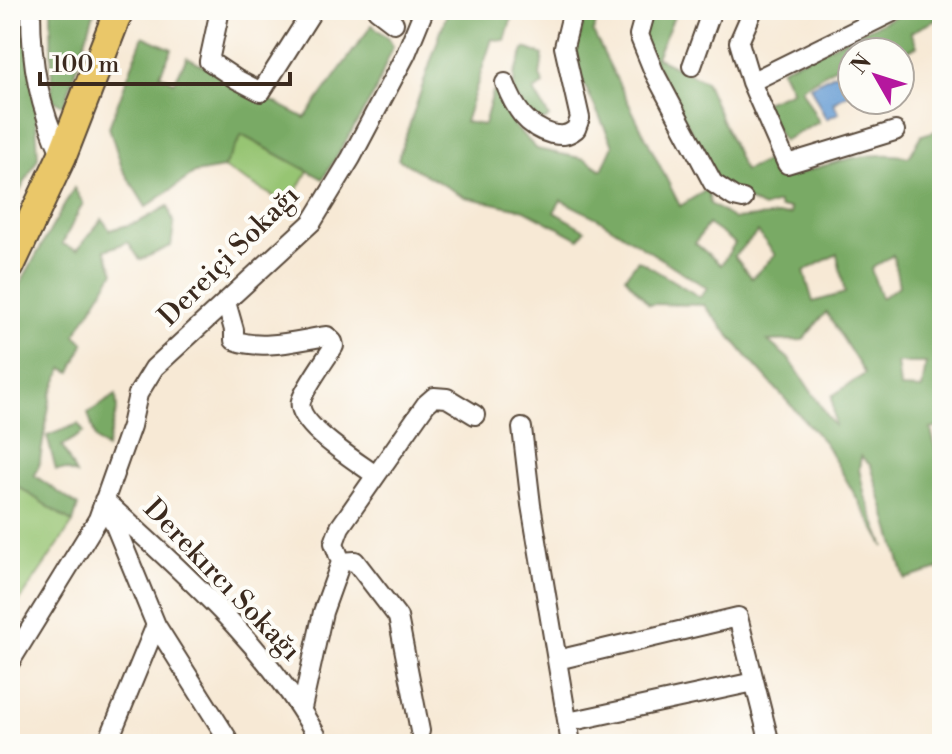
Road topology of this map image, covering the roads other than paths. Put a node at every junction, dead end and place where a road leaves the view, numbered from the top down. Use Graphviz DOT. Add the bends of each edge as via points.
graph roads {
  1 [pos="31,10"];
  2 [pos="119,10"];
  3 [pos="220,10"];
  4 [pos="313,10"];
  5 [pos="377,10"];
  6 [pos="424,10"];
  7 [pos="573,10"];
  8 [pos="646,10"];
  9 [pos="712,10"];
  10 [pos="753,10"];
  11 [pos="897,10"];
  12 [pos="394,23"];
  13 [pos="692,66"];
  14 [pos="751,82"];
  15 [pos="505,83"];
  16 [pos="895,131"];
  17 [pos="62,156"];
  18 [pos="743,199"];
  19 [pos="10,266"];
  20 [pos="226,302"];
  21 [pos="475,415"];
  22 [pos="522,428"];
  23 [pos="375,475"];
  24 [pos="104,500"];
  25 [pos="341,562"];
  26 [pos="156,625"];
  27 [pos="557,660"];
  28 [pos="10,662"];
  29 [pos="754,682"];
  30 [pos="302,708"];
  31 [pos="568,722"];
  32 [pos="420,731"];
  33 [pos="764,743"];
  34 [pos="107,744"];
  35 [pos="231,744"];
  36 [pos="321,744"];
  37 [pos="571,744"];
  1 -- 17 [label="street" via="31,49 45,119"];
  2 -- 17 [label="main road"];
  3 -- 4 [label="street" via="209,61 261,92"];
  5 -- 12 [label="street"];
  6 -- 20 [label="street, Dereiçi Sokağı" via="406,54 312,222"];
  7 -- 15 [label="street" via="564,47 579,112 576,129 562,136 541,131 517,109"];
  8 -- 18 [label="street" via="639,35 654,72 713,183"];
  9 -- 13 [label="street"];
  10 -- 14 [label="street" via="739,42"];
  11 -- 14 [label="street"];
  14 -- 16 [label="street" via="787,164"];
  17 -- 19 [label="main road"];
  20 -- 23 [label="street" via="234,340 244,344 327,336 333,342 301,402 303,417"];
  20 -- 24 [label="street, Dereiçi Sokağı" via="154,368 138,394"];
  21 -- 23 [label="street" via="447,398 434,397"];
  22 -- 27 [label="street"];
  23 -- 25 [label="street" via="340,527 334,543"];
  24 -- 26 [label="street"];
  24 -- 28 [label="street, Dereiçi Sokağı" via="98,519"];
  24 -- 30 [label="street, Derekırcı Sokağı" via="257,648"];
  25 -- 30 [label="street" via="323,612"];
  25 -- 32 [label="street" via="355,561 398,617"];
  26 -- 34 [label="street"];
  26 -- 35 [label="street"];
  27 -- 29 [label="street" via="738,617"];
  27 -- 31 [label="street"];
  29 -- 31 [label="street"];
  29 -- 33 [label="street"];
  30 -- 36 [label="street, Derekırcı Sokağı"];
  31 -- 37 [label="street"];
}
